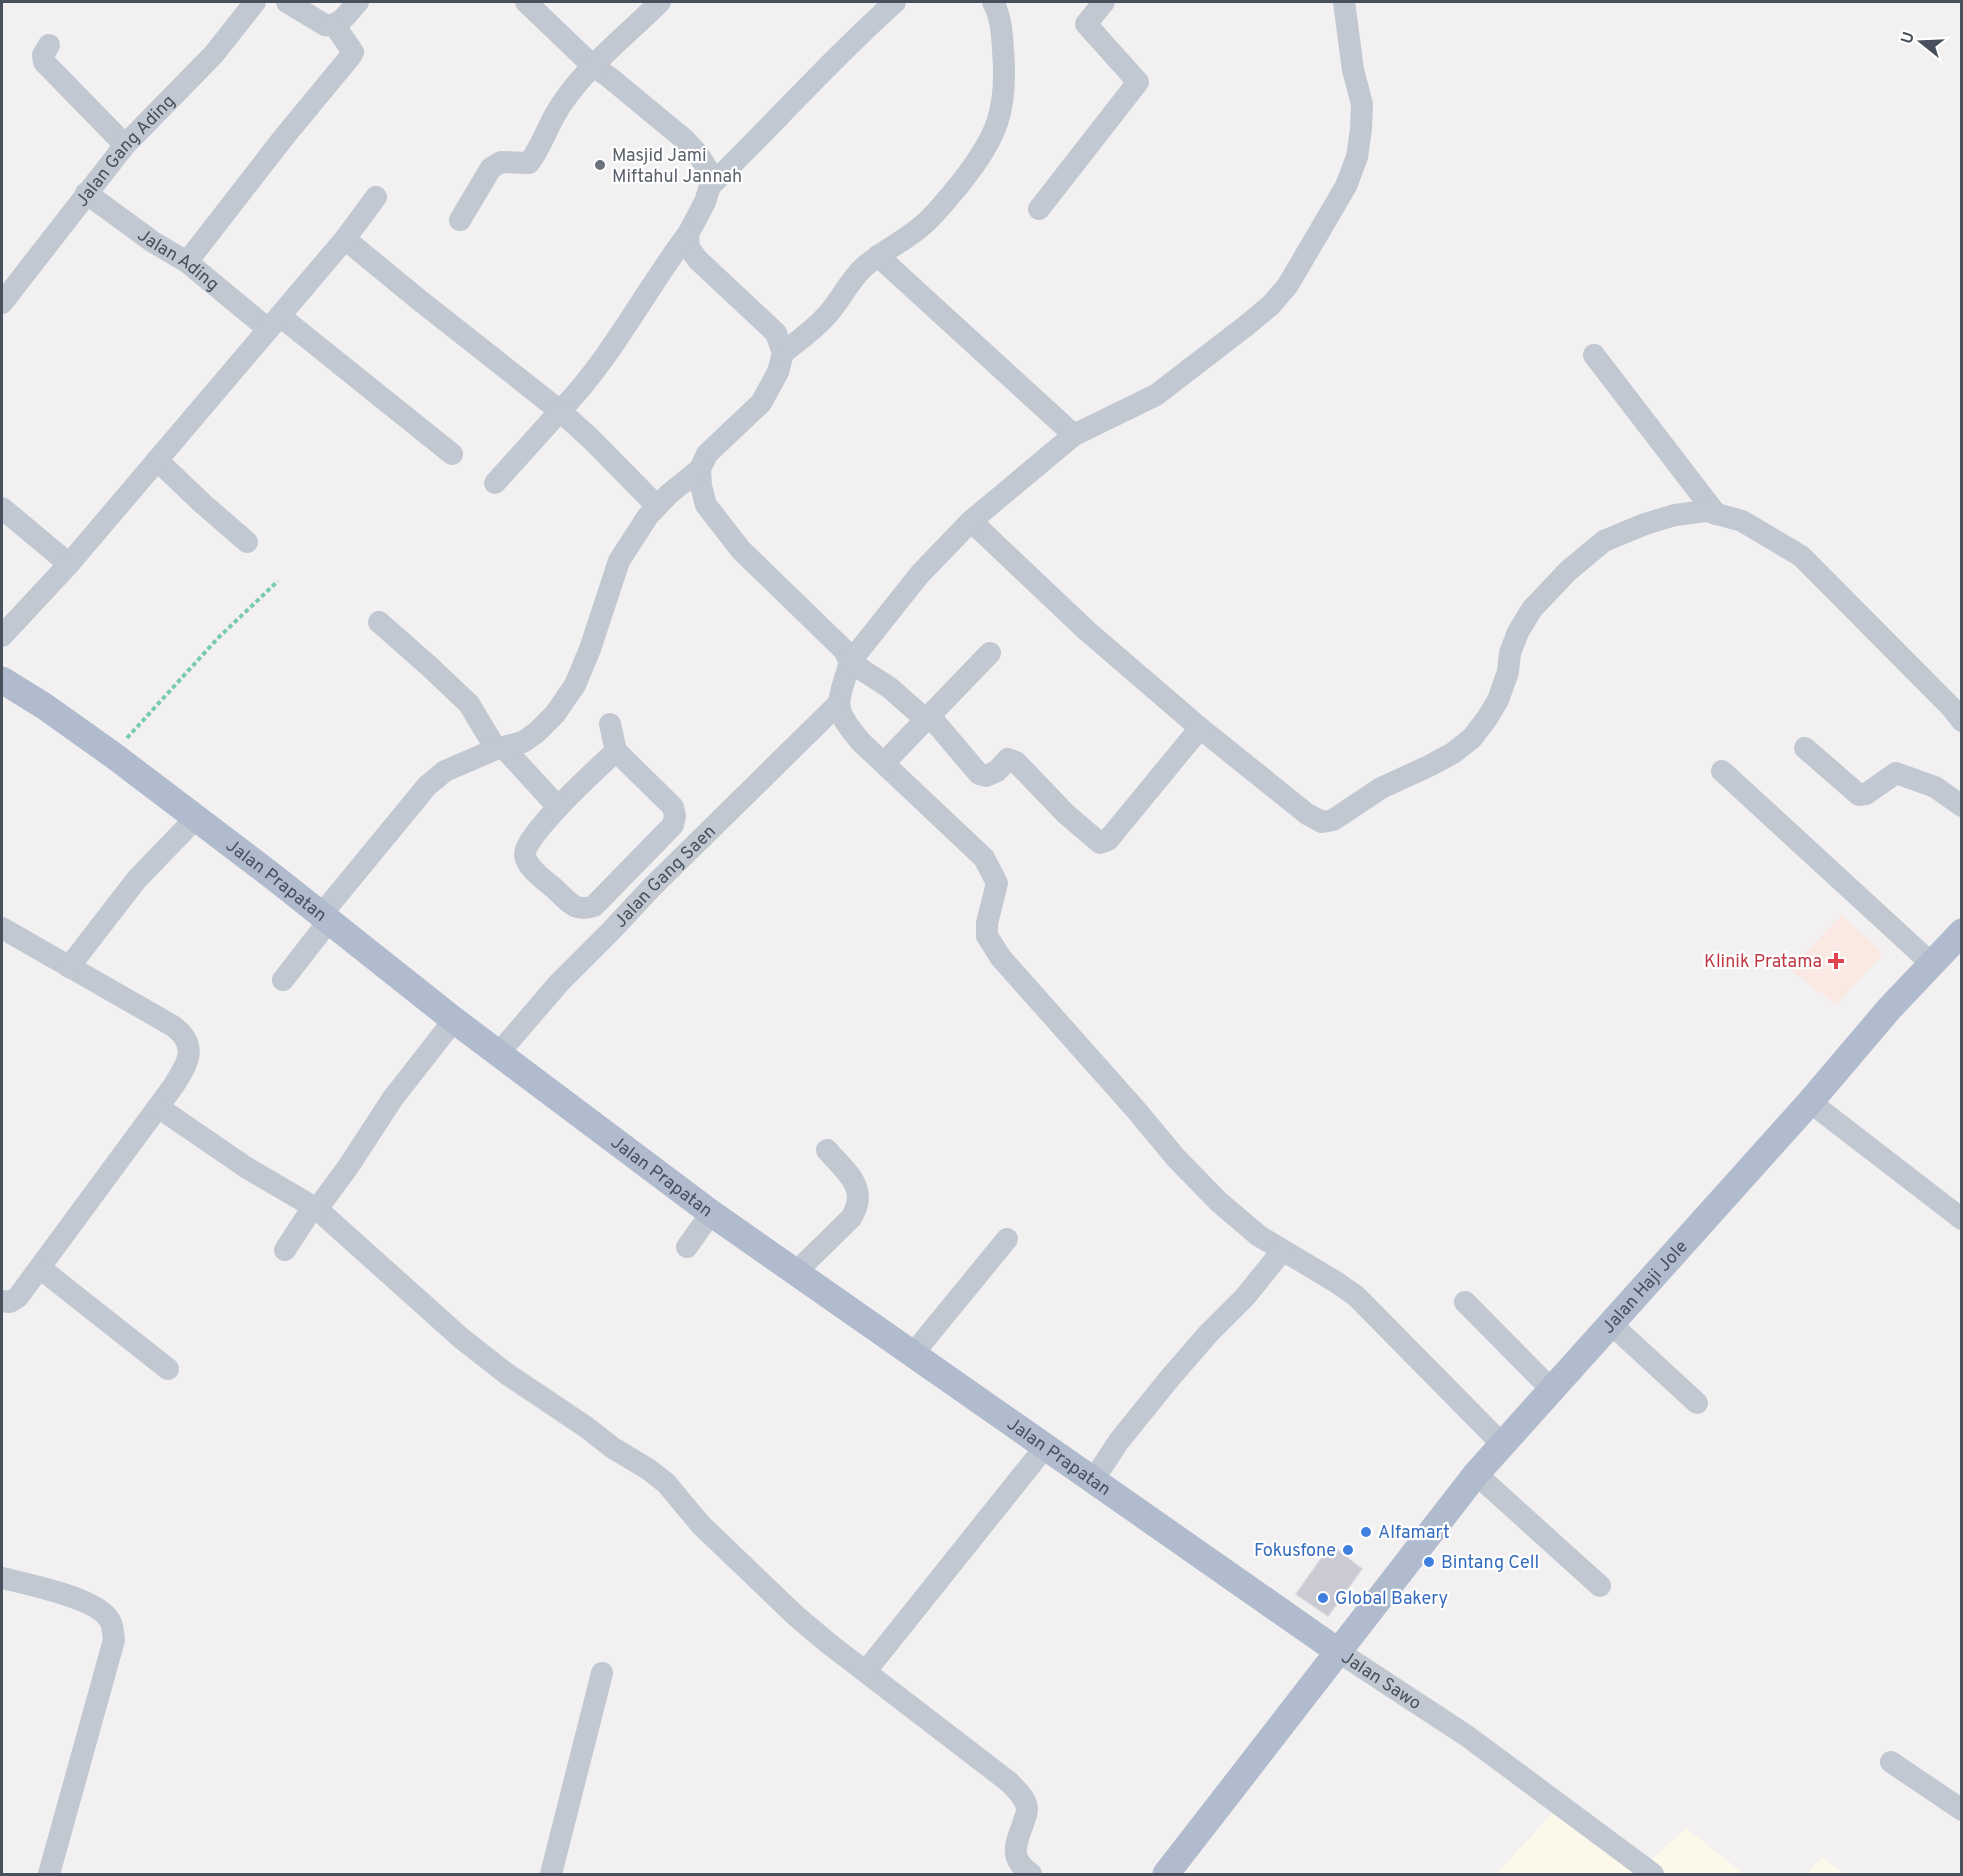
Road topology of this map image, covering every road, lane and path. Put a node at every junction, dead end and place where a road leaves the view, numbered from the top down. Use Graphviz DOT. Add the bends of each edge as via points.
graph roads {
  1 [pos="255,2"];
  2 [pos="287,2"];
  3 [pos="358,2"];
  4 [pos="526,2"];
  5 [pos="660,2"];
  6 [pos="895,2"];
  7 [pos="1104,2"];
  8 [pos="1344,2"];
  9 [pos="1002,6"];
  10 [pos="334,26"];
  11 [pos="49,45"];
  12 [pos="593,66"];
  13 [pos="125,145"];
  14 [pos="710,186"];
  15 [pos="87,193"];
  16 [pos="376,197"];
  17 [pos="1039,209"];
  18 [pos="460,220"];
  19 [pos="688,234"];
  20 [pos="345,239"];
  21 [pos="878,256"];
  22 [pos="187,262"];
  23 [pos="3,299"];
  24 [pos="274,322"];
  25 [pos="783,353"];
  26 [pos="1594,355"];
  27 [pos="560,411"];
  28 [pos="1074,435"];
  29 [pos="452,454"];
  30 [pos="157,460"];
  31 [pos="700,469"];
  32 [pos="495,483"];
  33 [pos="657,506"];
  34 [pos="2,508"];
  35 [pos="1716,514"];
  36 [pos="971,521"];
  37 [pos="247,542"];
  38 [pos="69,564"];
  39 [pos="278,581"];
  40 [pos="379,622"];
  41 [pos="2,636"];
  42 [pos="990,653"];
  43 [pos="850,662"];
  44 [pos="2,680"];
  45 [pos="838,704"];
  46 [pos="927,717"];
  47 [pos="1962,721"];
  48 [pos="610,724"];
  49 [pos="1200,728"];
  50 [pos="500,748"];
  51 [pos="1805,748"];
  52 [pos="616,750"];
  53 [pos="113,755"];
  54 [pos="884,763"];
  55 [pos="1722,771"];
  56 [pos="1962,806"];
  57 [pos="558,807"];
  58 [pos="195,819"];
  59 [pos="324,918"];
  60 [pos="2,928"];
  61 [pos="1962,932"];
  62 [pos="1932,964"];
  63 [pos="69,967"];
  64 [pos="283,980"];
  65 [pos="454,1020"];
  66 [pos="498,1054"];
  67 [pos="1810,1102"];
  68 [pos="158,1107"];
  69 [pos="827,1150"];
  70 [pos="315,1208"];
  71 [pos="711,1213"];
  72 [pos="1961,1217"];
  73 [pos="1007,1239"];
  74 [pos="687,1247"];
  75 [pos="285,1250"];
  76 [pos="1282,1251"];
  77 [pos="40,1268"];
  78 [pos="795,1273"];
  79 [pos="2,1301"];
  80 [pos="1465,1302"];
  81 [pos="1610,1323"];
  82 [pos="912,1355"];
  83 [pos="168,1370"];
  84 [pos="1551,1389"];
  85 [pos="1697,1403"];
  86 [pos="1502,1444"];
  87 [pos="1046,1447"];
  88 [pos="1476,1474"];
  89 [pos="1094,1479"];
  90 [pos="2,1578"];
  91 [pos="1600,1586"];
  92 [pos="1339,1652"];
  93 [pos="866,1671"];
  94 [pos="602,1673"];
  95 [pos="1891,1762"];
  96 [pos="1962,1810"];
  97 [pos="49,1875"];
  98 [pos="551,1875"];
  99 [pos="1031,1875"];
  100 [pos="1166,1875"];
  101 [pos="1653,1875"];
  1 -- 13 [label="street, Jalan Gang Ading" via="214,54"];
  2 -- 10 [label="street" via="325,25"];
  3 -- 10 [label="street"];
  4 -- 12 [label="street"];
  5 -- 12 [label="street"];
  6 -- 14 [label="street" via="818,74"];
  7 -- 17 [label="street" via="1086,24 1138,82"];
  8 -- 28 [label="street" via="1362,104 1357,157 1346,186 1288,285 1247,325 1156,395"];
  9 -- 21 [label="street" via="1005,88 995,133 982,157 939,210 908,238"];
  10 -- 22 [label="street" via="351,48 350,57"];
  11 -- 13 [label="street" via="44,62"];
  12 -- 14 [label="street" via="684,139 708,170"];
  12 -- 18 [label="street" via="563,101 529,163 501,162 491,168"];
  13 -- 15 [label="street, Jalan Gang Ading"];
  14 -- 19 [label="street"];
  15 -- 22 [label="street, Jalan Ading"];
  15 -- 23 [label="street, Jalan Gang Ading"];
  16 -- 20 [label="street"];
  19 -- 25 [label="street" via="689,248 698,260 776,333"];
  19 -- 27 [label="street" via="594,372"];
  20 -- 24 [label="street"];
  20 -- 27 [label="street"];
  21 -- 25 [label="street" via="850,282 827,315"];
  21 -- 28 [label="street"];
  22 -- 24 [label="street, Jalan Ading"];
  24 -- 29 [label="street, Jalan Ading"];
  24 -- 30 [label="street"];
  25 -- 31 [label="street" via="778,372 760,403 707,453"];
  26 -- 35 [label="street"];
  27 -- 32 [label="street"];
  27 -- 33 [label="street"];
  28 -- 36 [label="street"];
  30 -- 37 [label="street"];
  30 -- 38 [label="street"];
  31 -- 33 [label="street"];
  31 -- 43 [label="street" via="706,505 719,524 778,588 844,650"];
  33 -- 50 [label="street" via="619,561 575,684 537,732 522,742"];
  34 -- 38 [label="street"];
  35 -- 47 [label="street" via="1742,520 1801,556"];
  35 -- 49 [label="street" via="1675,515 1645,524 1587,553 1527,616 1510,653 1498,700 1472,738 1453,753 1381,788 1333,820 1322,822 1307,814"];
  36 -- 43 [label="street" via="920,574"];
  36 -- 49 [label="street" via="1086,630"];
  38 -- 41 [label="street"];
  39 -- 53 [label="path" via="218,638"];
  40 -- 50 [label="street" via="469,704"];
  42 -- 46 [label="street"];
  43 -- 45 [label="street"];
  43 -- 46 [label="street"];
  44 -- 53 [label="main road, Jalan Prapatan"];
  45 -- 54 [label="street" via="846,725"];
  45 -- 66 [label="street, Jalan Gang Saen" via="651,888 559,983"];
  46 -- 49 [label="street" via="979,774 986,776 997,771 1008,759 1016,762 1100,843 1108,840"];
  46 -- 54 [label="street"];
  48 -- 52 [label="street"];
  50 -- 57 [label="street"];
  50 -- 59 [label="street" via="445,771 427,786"];
  51 -- 56 [label="street" via="1859,795 1896,773 1935,787"];
  52 -- 57 [label="street"];
  52 -- 57 [label="street" via="673,807 675,816 673,825 594,906 585,909 574,906 527,863 525,852 530,840"];
  53 -- 58 [label="main road, Jalan Prapatan"];
  54 -- 76 [label="street" via="984,858 997,883 987,936 1000,958 1176,1158 1219,1202"];
  55 -- 62 [label="street"];
  58 -- 59 [label="main road, Jalan Prapatan"];
  58 -- 63 [label="street" via="137,879"];
  59 -- 64 [label="street"];
  59 -- 65 [label="main road, Jalan Prapatan"];
  60 -- 63 [label="street"];
  61 -- 62 [label="main road, Jalan Haji Jole"];
  62 -- 67 [label="main road, Jalan Haji Jole"];
  63 -- 68 [label="street" via="173,1026 187,1038 189,1051 184,1067"];
  65 -- 66 [label="main road, Jalan Prapatan"];
  65 -- 70 [label="street"];
  66 -- 71 [label="main road, Jalan Prapatan"];
  67 -- 72 [label="street"];
  67 -- 81 [label="main road, Jalan Haji Jole"];
  68 -- 70 [label="street" via="247,1168"];
  68 -- 77 [label="street"];
  69 -- 78 [label="street" via="853,1180 859,1194 858,1207"];
  70 -- 75 [label="street"];
  70 -- 93 [label="street" via="461,1338 666,1483 701,1525 796,1616"];
  71 -- 74 [label="street"];
  71 -- 78 [label="main road, Jalan Prapatan"];
  73 -- 82 [label="street"];
  76 -- 86 [label="street" via="1356,1296"];
  76 -- 89 [label="street" via="1169,1379"];
  77 -- 79 [label="street" via="16,1300"];
  77 -- 83 [label="street"];
  78 -- 82 [label="main road, Jalan Prapatan"];
  80 -- 84 [label="street"];
  81 -- 84 [label="main road, Jalan Haji Jole"];
  81 -- 85 [label="street"];
  82 -- 87 [label="main road, Jalan Prapatan"];
  84 -- 86 [label="main road, Jalan Haji Jole"];
  86 -- 88 [label="main road, Jalan Haji Jole"];
  87 -- 89 [label="main road, Jalan Prapatan"];
  87 -- 93 [label="street"];
  88 -- 91 [label="street"];
  88 -- 92 [label="main road, Jalan Haji Jole"];
  89 -- 92 [label="main road, Jalan Prapatan"];
  90 -- 97 [label="street" via="92,1604 110,1620 114,1640"];
  92 -- 100 [label="main road, Jalan Sawo"];
  92 -- 101 [label="street, Jalan Sawo" via="1467,1736"];
  93 -- 99 [label="street" via="1023,1797 1027,1810 1015,1843 1016,1858"];
  94 -- 98 [label="street"];
  95 -- 96 [label="street"];
}
